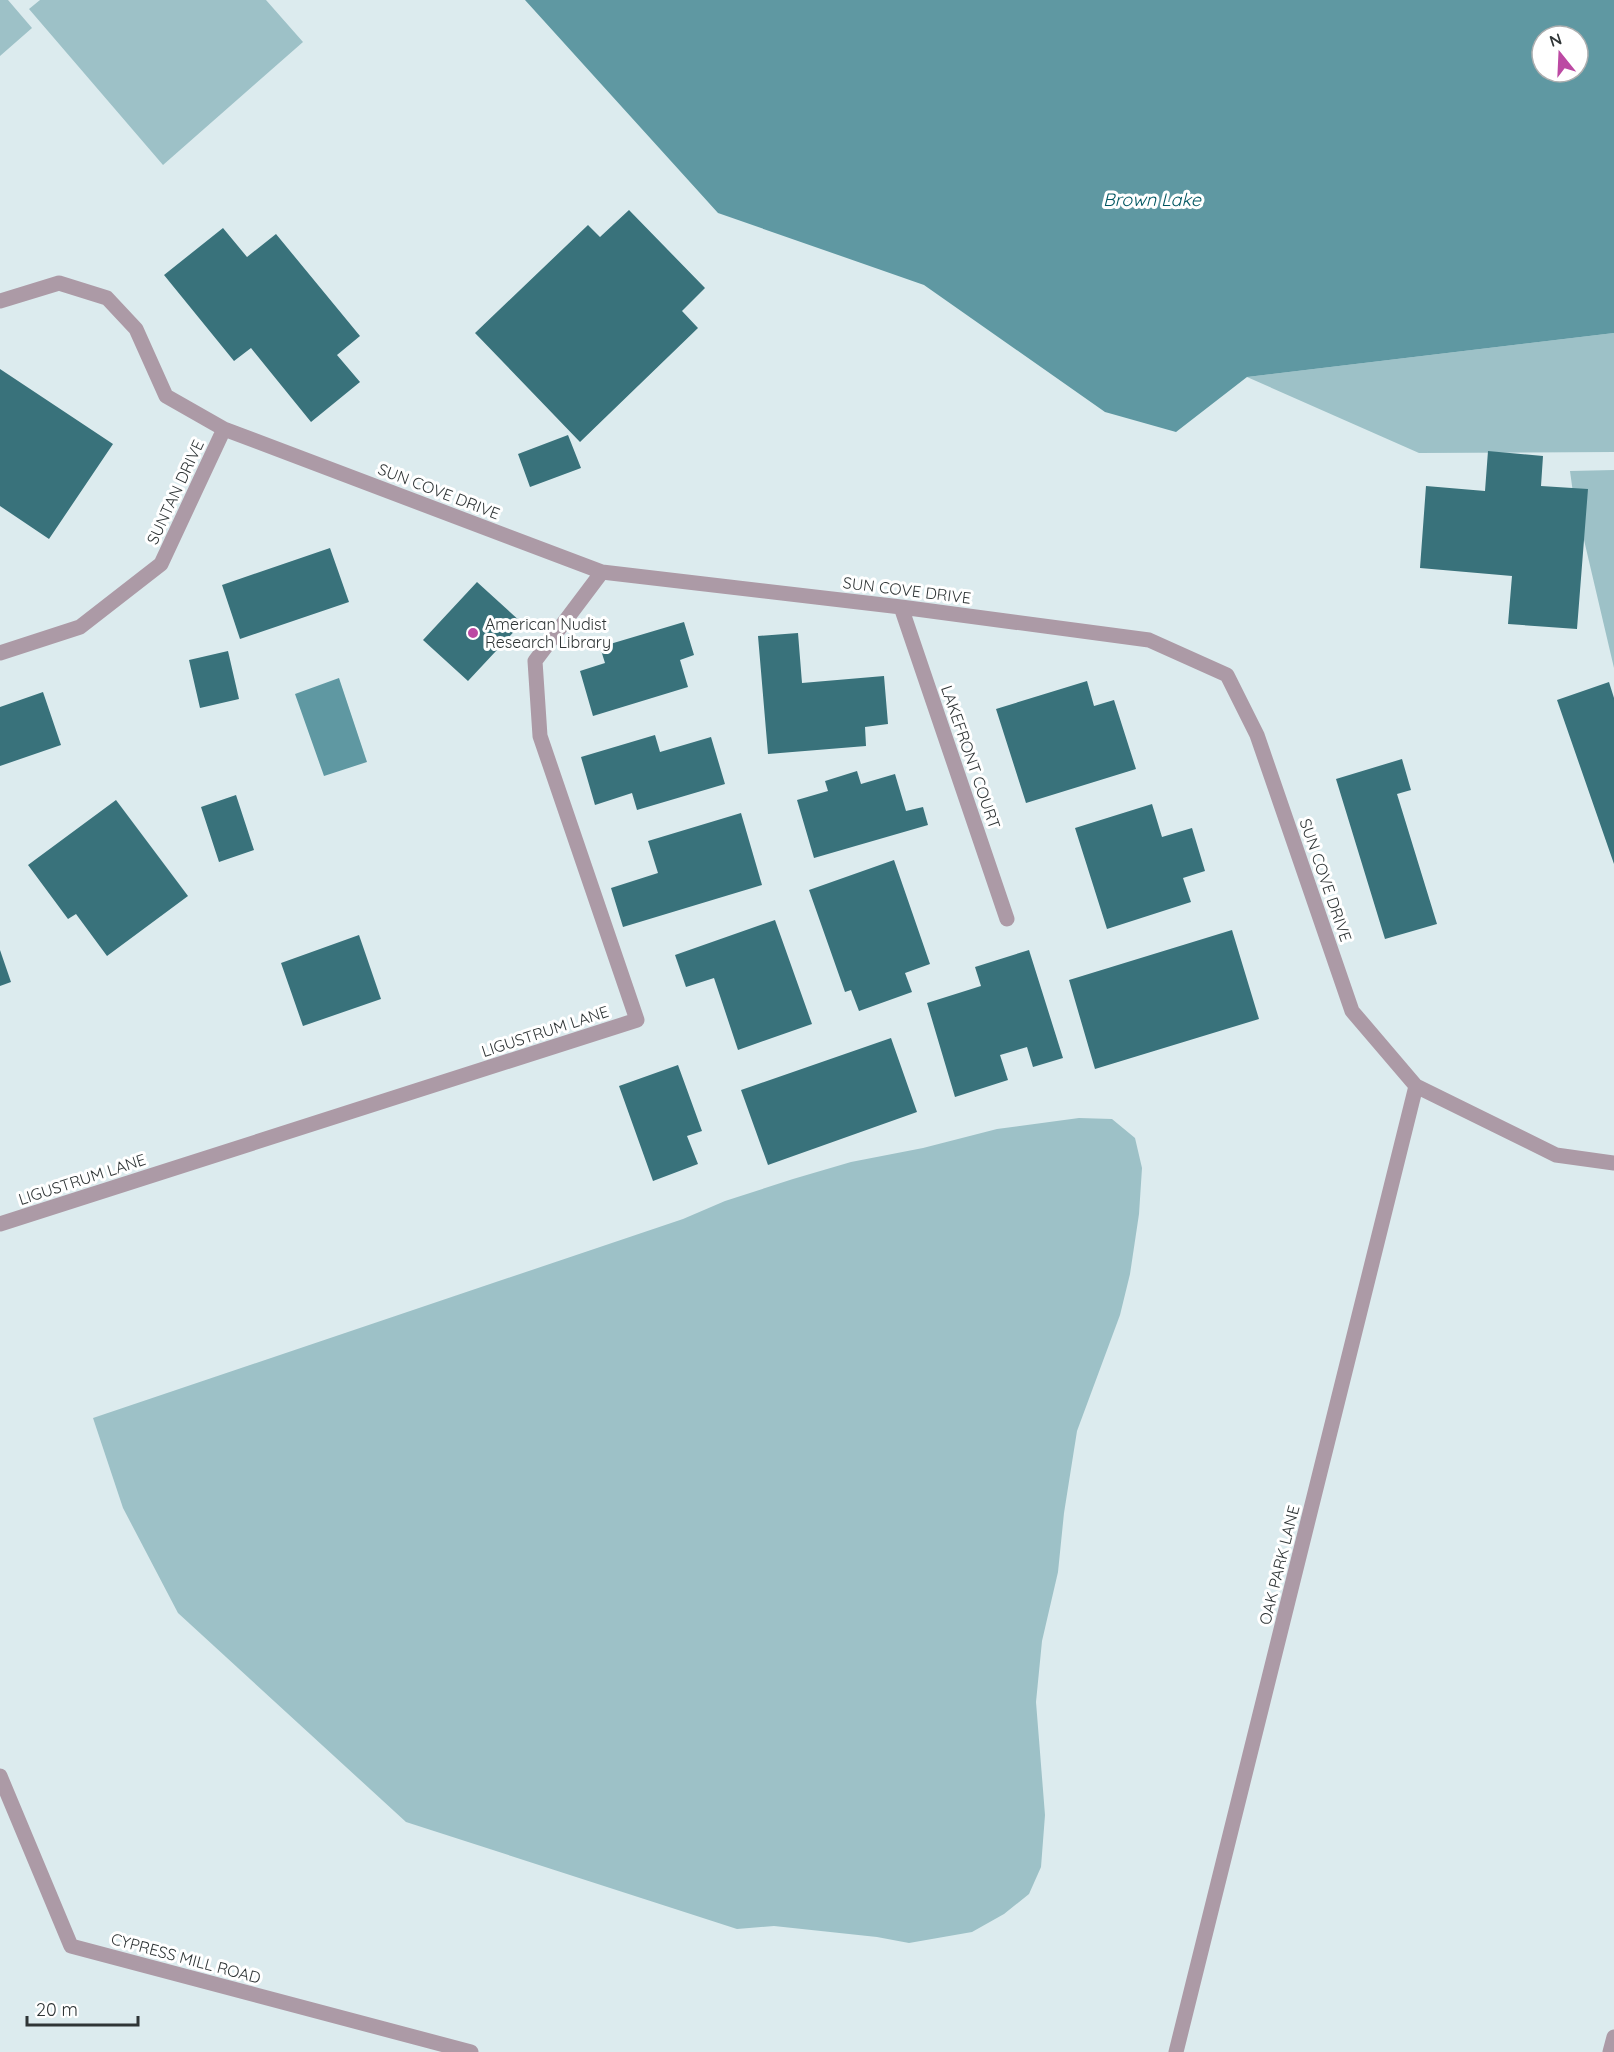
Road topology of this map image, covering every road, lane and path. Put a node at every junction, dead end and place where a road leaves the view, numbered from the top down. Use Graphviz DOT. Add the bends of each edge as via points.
graph roads {
  1 [pos="0,301"];
  2 [pos="224,429"];
  3 [pos="602,572"];
  4 [pos="901,606"];
  5 [pos="0,652"];
  6 [pos="1007,919"];
  7 [pos="1416,1086"];
  8 [pos="1614,1163"];
  9 [pos="0,1224"];
  10 [pos="0,1776"];
  11 [pos="1614,2037"];
  12 [pos="471,2052"];
  13 [pos="1176,2052"];
  14 [pos="1610,2052"];
  1 -- 2 [label="street, SUN COVE DRIVE" via="59,284 107,298 136,329 166,396"];
  2 -- 3 [label="street, SUN COVE DRIVE"];
  2 -- 5 [label="street, SUNTAN DRIVE" via="161,564 80,627"];
  3 -- 4 [label="street, SUN COVE DRIVE"];
  3 -- 9 [label="street, LIGUSTRUM LANE" via="535,661 540,736 637,1020"];
  4 -- 6 [label="street, LAKEFRONT COURT"];
  4 -- 7 [label="street, SUN COVE DRIVE" via="1149,640 1227,675 1257,735 1352,1011"];
  7 -- 8 [label="street, SUN COVE DRIVE" via="1556,1155"];
  7 -- 13 [label="street, OAK PARK LANE"];
  10 -- 12 [label="street, CYPRESS MILL ROAD" via="71,1946"];
  11 -- 14 [label="street"];
}
